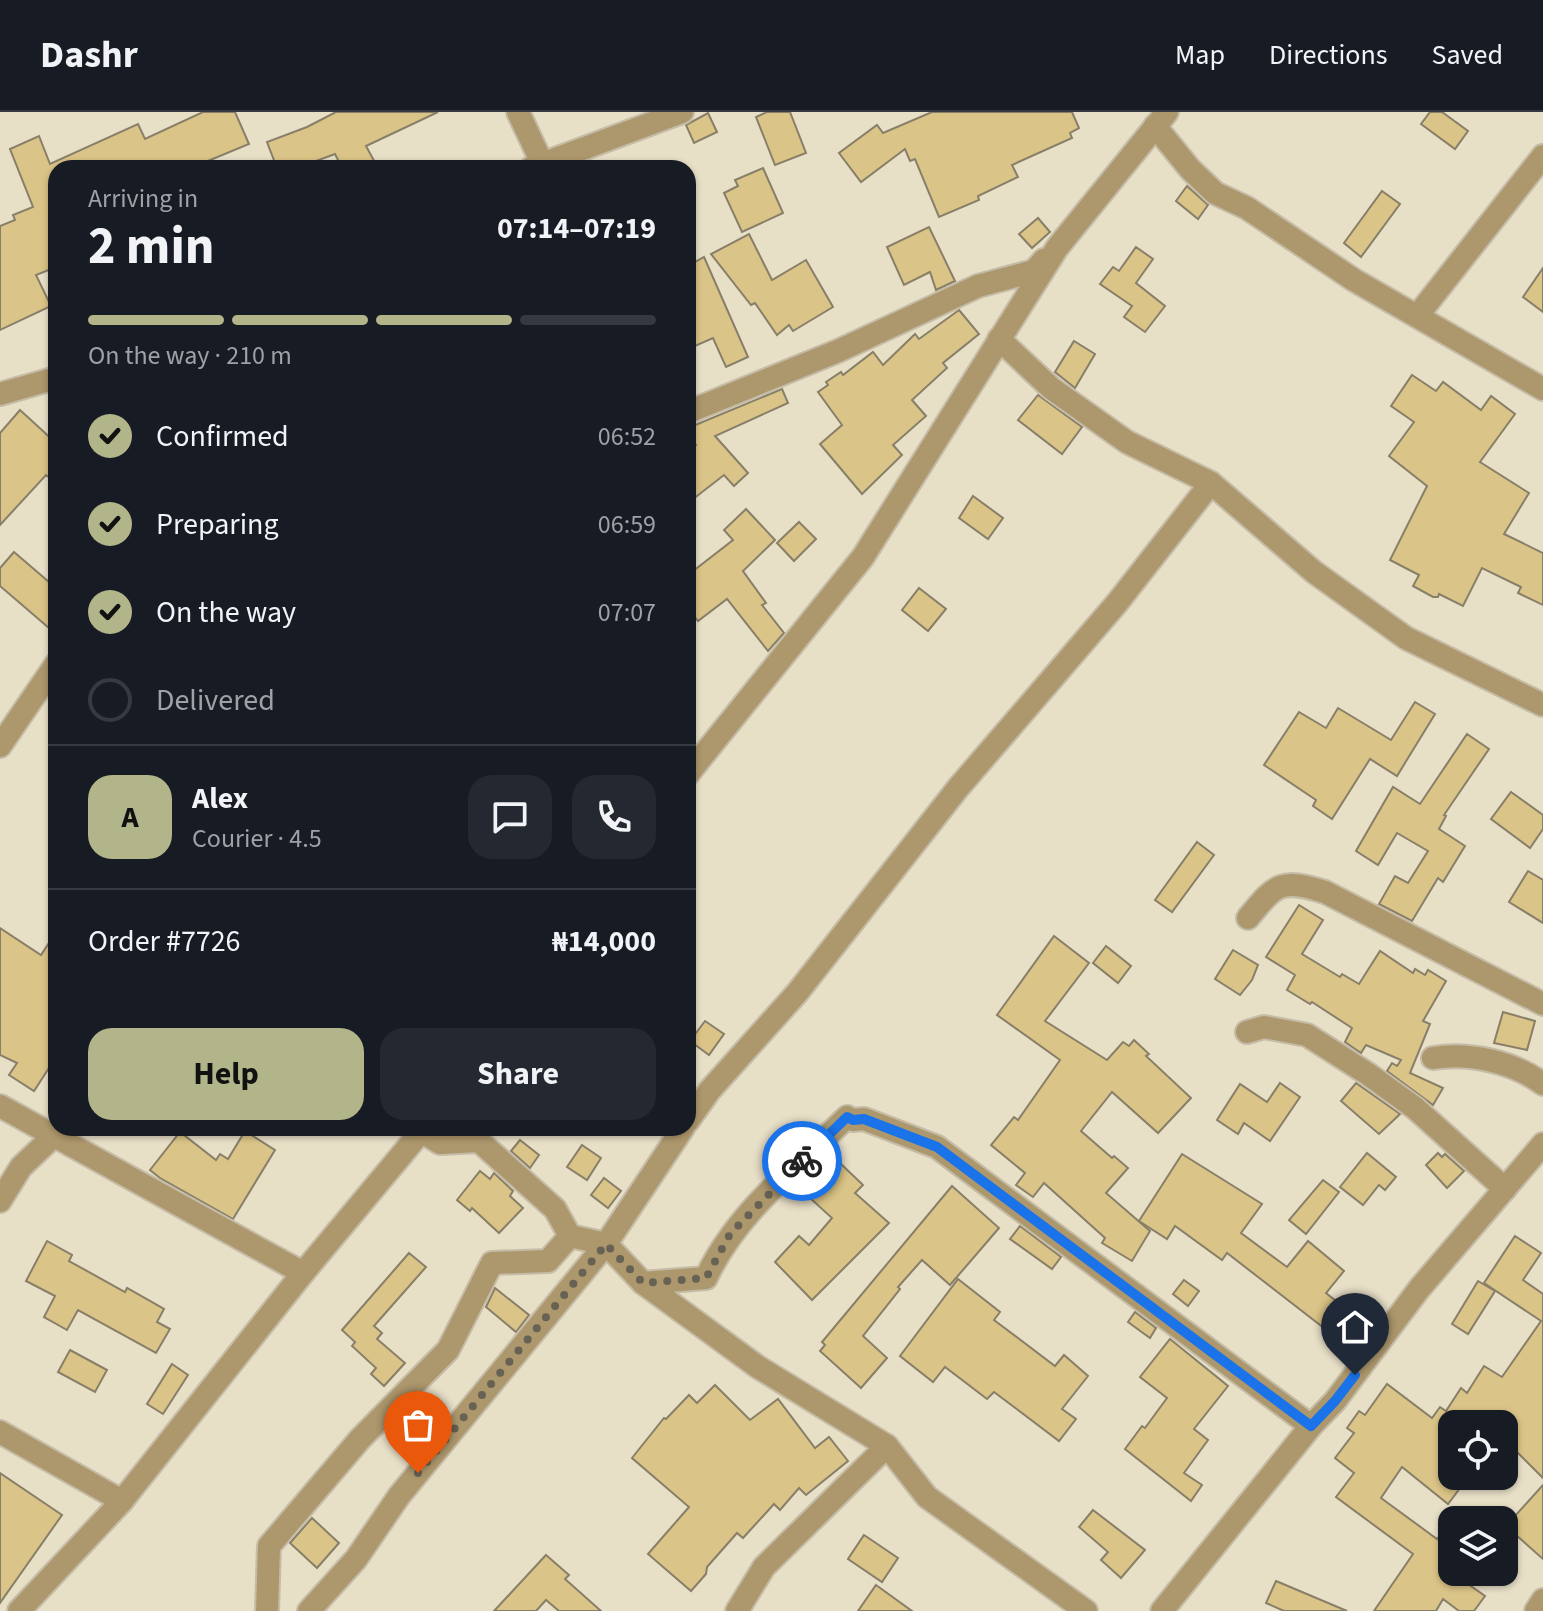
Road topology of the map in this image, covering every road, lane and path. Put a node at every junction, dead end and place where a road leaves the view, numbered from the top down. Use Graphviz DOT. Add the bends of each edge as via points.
graph roads {
  1 [pos="518,112"];
  2 [pos="682,112"];
  3 [pos="1161,119"];
  4 [pos="1543,156"];
  5 [pos="535,160"];
  6 [pos="551,160"];
  7 [pos="1057,248"];
  8 [pos="1418,315"];
  9 [pos="999,339"];
  10 [pos="48,380"];
  11 [pos="1543,389"];
  12 [pos="0,394"];
  13 [pos="696,409"];
  14 [pos="1211,483"];
  15 [pos="48,676"];
  16 [pos="1543,705"];
  17 [pos="0,746"];
  18 [pos="696,764"];
  19 [pos="1248,918"];
  20 [pos="1543,1004"];
  21 [pos="1247,1032"];
  22 [pos="1433,1058"];
  23 [pos="1543,1084"];
  24 [pos="0,1106"];
  25 [pos="696,1110"];
  26 [pos="48,1128"];
  27 [pos="54,1136"];
  28 [pos="65,1136"];
  29 [pos="417,1136"];
  30 [pos="430,1136"];
  31 [pos="678,1136"];
  32 [pos="1543,1144"];
  33 [pos="1505,1189"];
  34 [pos="0,1201"];
  35 [pos="570,1236"];
  36 [pos="606,1244"];
  37 [pos="303,1273"];
  38 [pos="643,1283"];
  39 [pos="1311,1426"];
  40 [pos="0,1432"];
  41 [pos="887,1446"];
  42 [pos="122,1501"];
  43 [pos="19,1611"];
  44 [pos="267,1611"];
  45 [pos="309,1611"];
  46 [pos="737,1611"];
  47 [pos="1086,1611"];
  48 [pos="1162,1611"];
  1 -- 5 [label="street"];
  2 -- 6 [label="street"];
  3 -- 7 [label="street"];
  3 -- 8 [label="street" via="1190,169 1215,193"];
  4 -- 8 [label="street"];
  7 -- 9 [label="street"];
  7 -- 13 [label="street" via="1034,271 978,286"];
  8 -- 11 [label="street"];
  9 -- 14 [label="street" via="1051,388 1127,442"];
  9 -- 18 [label="street" via="863,557"];
  10 -- 12 [label="street"];
  14 -- 16 [label="street" via="1314,572 1406,638"];
  14 -- 25 [label="street"];
  15 -- 17 [label="street"];
  19 -- 20 [label="street" via="1272,889 1297,884 1325,892"];
  21 -- 33 [label="street" via="1264,1027 1307,1035 1415,1108"];
  22 -- 23 [label="street" via="1493,1061"];
  24 -- 26 [label="street"];
  27 -- 34 [label="street" via="21,1167"];
  28 -- 37 [label="street"];
  29 -- 37 [label="street"];
  30 -- 35 [label="street" via="440,1143 479,1141 555,1209"];
  31 -- 36 [label="street"];
  32 -- 33 [label="street"];
  33 -- 39 [label="street"];
  35 -- 36 [label="street"];
  35 -- 44 [label="street" via="548,1261 492,1263 448,1350 360,1439 269,1546"];
  36 -- 38 [label="street"];
  36 -- 45 [label="street"];
  37 -- 42 [label="street"];
  38 -- 39 [label="street" via="706,1278 730,1234 755,1207 847,1117 864,1119 937,1147"];
  38 -- 41 [label="street" via="758,1367"];
  39 -- 48 [label="street"];
  40 -- 42 [label="street"];
  41 -- 46 [label="street" via="764,1567"];
  41 -- 47 [label="street" via="927,1497"];
  42 -- 43 [label="street"];
}
